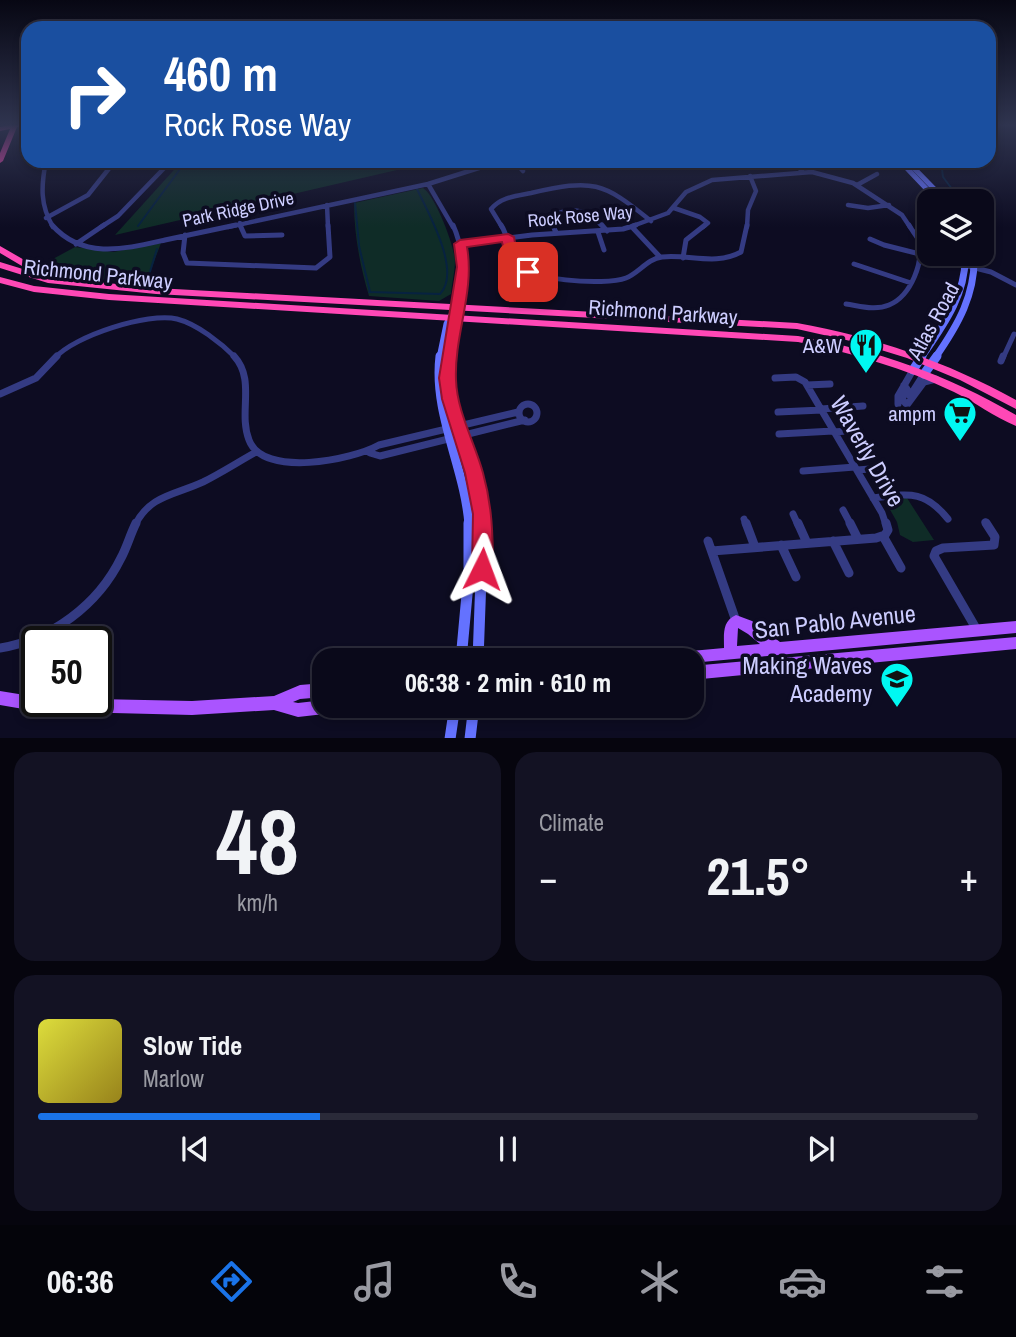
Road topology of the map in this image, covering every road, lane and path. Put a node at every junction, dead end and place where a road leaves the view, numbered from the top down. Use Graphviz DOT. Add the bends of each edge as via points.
graph roads {
  1 [pos="45,168"];
  2 [pos="110,168"];
  3 [pos="164,168"];
  4 [pos="479,168"];
  5 [pos="520,168"];
  6 [pos="799,168"];
  7 [pos="907,168"];
  8 [pos="914,168"];
  9 [pos="523,171"];
  10 [pos="802,171"];
  11 [pos="877,174"];
  12 [pos="750,176"];
  13 [pos="428,184"];
  14 [pos="857,185"];
  15 [pos="927,189"];
  16 [pos="934,189"];
  17 [pos="327,205"];
  18 [pos="849,205"];
  19 [pos="889,205"];
  20 [pos="674,208"];
  21 [pos="46,218"];
  22 [pos="651,221"];
  23 [pos="240,223"];
  24 [pos="632,227"];
  25 [pos="607,231"];
  26 [pos="598,232"];
  27 [pos="556,233"];
  28 [pos="185,235"];
  29 [pos="282,235"];
  30 [pos="508,237"];
  31 [pos="917,238"];
  32 [pos="870,239"];
  33 [pos="76,244"];
  34 [pos="460,244"];
  35 [pos="0,249"];
  36 [pos="604,250"];
  37 [pos="917,254"];
  38 [pos="660,257"];
  39 [pos="683,257"];
  40 [pos="855,264"];
  41 [pos="0,265"];
  42 [pos="919,266"];
  43 [pos="965,266"];
  44 [pos="969,266"];
  45 [pos="976,268"];
  46 [pos="0,280"];
  47 [pos="911,283"];
  48 [pos="85,285"];
  49 [pos="1016,285"];
  50 [pos="846,304"];
  51 [pos="457,306"];
  52 [pos="453,318"];
  53 [pos="1014,334"];
  54 [pos="1012,350"];
  55 [pos="926,361"];
  56 [pos="1001,361"];
  57 [pos="918,372"];
  58 [pos="775,378"];
  59 [pos="940,380"];
  60 [pos="806,383"];
  61 [pos="830,383"];
  62 [pos="904,385"];
  63 [pos="0,394"];
  64 [pos="909,402"];
  65 [pos="898,404"];
  66 [pos="1016,405"];
  67 [pos="863,406"];
  68 [pos="821,410"];
  69 [pos="518,412"];
  70 [pos="778,412"];
  71 [pos="525,420"];
  72 [pos="1016,421"];
  73 [pos="859,430"];
  74 [pos="834,431"];
  75 [pos="461,432"];
  76 [pos="448,434"];
  77 [pos="779,434"];
  78 [pos="256,452"];
  79 [pos="883,468"];
  80 [pos="856,469"];
  81 [pos="803,471"];
  82 [pos="873,498"];
  83 [pos="843,510"];
  84 [pos="793,514"];
  85 [pos="744,519"];
  86 [pos="948,519"];
  87 [pos="985,522"];
  88 [pos="883,536"];
  89 [pos="858,539"];
  90 [pos="708,541"];
  91 [pos="833,541"];
  92 [pos="807,543"];
  93 [pos="782,545"];
  94 [pos="755,547"];
  95 [pos="712,551"];
  96 [pos="901,568"];
  97 [pos="849,573"];
  98 [pos="796,577"];
  99 [pos="736,621"];
  100 [pos="1016,627"];
  101 [pos="977,630"];
  102 [pos="1016,643"];
  103 [pos="0,648"];
  104 [pos="462,648"];
  105 [pos="478,648"];
  106 [pos="782,649"];
  107 [pos="730,654"];
  108 [pos="704,656"];
  109 [pos="704,672"];
  110 [pos="312,691"];
  111 [pos="0,698"];
  112 [pos="274,703"];
  113 [pos="312,708"];
  114 [pos="453,718"];
  115 [pos="472,718"];
  116 [pos="450,738"];
  117 [pos="470,738"];
  1 -- 21 [label="street" via="40,199"];
  2 -- 21 [label="street" via="88,195"];
  3 -- 33 [label="street" via="118,216"];
  4 -- 13 [label="street, Park Ridge Drive"];
  5 -- 9 [label="street"];
  6 -- 10 [label="street"];
  7 -- 15 [label="main road"];
  8 -- 16 [label="main road"];
  10 -- 12 [label="street, Rock Rose Way"];
  10 -- 14 [label="street, Rock Rose Way"];
  11 -- 14 [label="street"];
  12 -- 20 [label="street, Rock Rose Way" via="703,183 686,192"];
  12 -- 39 [label="street" via="756,191 741,252 722,259"];
  13 -- 17 [label="street, Park Ridge Drive"];
  13 -- 34 [label="street"];
  14 -- 19 [label="street, Rock Rose Way"];
  17 -- 23 [label="street, Park Ridge Drive"];
  17 -- 28 [label="street" via="330,257 316,268 187,263"];
  18 -- 19 [label="street"];
  19 -- 31 [label="street, Rock Rose Way"];
  20 -- 22 [label="street, Rock Rose Way"];
  20 -- 39 [label="street" via="708,223 686,238"];
  21 -- 33 [label="street, Park Ridge Drive"];
  22 -- 24 [label="street, Rock Rose Way"];
  22 -- 30 [label="street" via="609,188 570,182 493,206 492,213"];
  23 -- 28 [label="street, Park Ridge Drive"];
  23 -- 29 [label="street" via="245,236"];
  24 -- 25 [label="street, Rock Rose Way"];
  24 -- 38 [label="street"];
  25 -- 26 [label="street, Rock Rose Way"];
  25 -- 27 [label="street" via="585,210 574,208 550,218"];
  26 -- 27 [label="street, Rock Rose Way"];
  26 -- 36 [label="street"];
  27 -- 30 [label="street, Rock Rose Way"];
  28 -- 33 [label="street, Park Ridge Drive" via="116,251"];
  30 -- 34 [label="street, Rock Rose Way"];
  30 -- 38 [label="street" via="512,261 541,275 612,281 630,276"];
  32 -- 37 [label="street"];
  34 -- 51 [label="street" via="464,267"];
  35 -- 48 [label="highway" via="30,267"];
  38 -- 39 [label="street"];
  40 -- 47 [label="street"];
  41 -- 48 [label="highway, Richmond Parkway" via="38,278"];
  42 -- 47 [label="street"];
  43 -- 55 [label="main road, Atlas Road" via="957,300"];
  44 -- 45 [label="street"];
  45 -- 49 [label="street"];
  45 -- 55 [label="main road, Atlas Road" via="969,301"];
  46 -- 52 [label="highway, Richmond Parkway" via="34,289 109,297"];
  47 -- 50 [label="street" via="885,308"];
  48 -- 51 [label="highway, Richmond Parkway"];
  51 -- 52 [label="main road"];
  51 -- 55 [label="highway, Richmond Parkway" via="797,326 866,340"];
  52 -- 57 [label="highway, Richmond Parkway" via="798,339 855,351"];
  52 -- 75 [label="main road" via="447,378"];
  52 -- 76 [label="main road" via="437,371"];
  53 -- 54 [label="street"];
  54 -- 56 [label="street"];
  55 -- 57 [label="main road, Atlas Road"];
  55 -- 66 [label="highway, Richmond Parkway"];
  57 -- 59 [label="highway, Richmond Parkway"];
  57 -- 62 [label="street, Atlas Road"];
  57 -- 64 [label="street, Atlas Road"];
  58 -- 60 [label="street" via="796,377"];
  59 -- 64 [label="street, Atlas Road" via="924,382"];
  59 -- 72 [label="highway, Richmond Parkway"];
  60 -- 61 [label="street"];
  60 -- 68 [label="street, Waverly Drive"];
  62 -- 64 [label="street, Atlas Road" via="907,389 902,399 907,405"];
  62 -- 65 [label="street, Atlas Road"];
  63 -- 78 [label="street" via="31,383 61,351 82,339 174,318 239,358 247,385 247,431"];
  67 -- 68 [label="street"];
  68 -- 70 [label="street"];
  68 -- 74 [label="street, Waverly Drive"];
  69 -- 71 [label="street"];
  69 -- 71 [label="street" via="528,405 538,410 536,418"];
  69 -- 75 [label="street"];
  71 -- 75 [label="street"];
  73 -- 74 [label="street"];
  74 -- 77 [label="street"];
  74 -- 80 [label="street, Waverly Drive"];
  75 -- 76 [label="street"];
  75 -- 105 [label="main road" via="483,514"];
  76 -- 78 [label="street" via="380,456 370,453 330,461 287,462"];
  76 -- 104 [label="main road" via="465,488 470,526"];
  78 -- 103 [label="street" via="205,481 150,504 113,572 94,596 41,635"];
  79 -- 80 [label="street"];
  80 -- 81 [label="street"];
  80 -- 82 [label="street, Waverly Drive"];
  82 -- 86 [label="street" via="925,496"];
  82 -- 88 [label="street, Waverly Drive" via="888,525"];
  83 -- 89 [label="street"];
  84 -- 92 [label="street"];
  85 -- 94 [label="street"];
  87 -- 101 [label="street" via="995,537 994,545 943,548 934,556"];
  88 -- 89 [label="street, Waverly Drive"];
  88 -- 96 [label="street"];
  89 -- 91 [label="street, Waverly Drive"];
  90 -- 95 [label="street"];
  91 -- 92 [label="street, Waverly Drive"];
  91 -- 97 [label="street"];
  92 -- 93 [label="street, Waverly Drive"];
  93 -- 94 [label="street, Waverly Drive"];
  93 -- 98 [label="street"];
  94 -- 95 [label="street, Waverly Drive"];
  95 -- 99 [label="street"];
  99 -- 106 [label="main road"];
  99 -- 107 [label="main road" via="731,626"];
  100 -- 101 [label="main road, San Pablo Avenue"];
  101 -- 106 [label="main road, San Pablo Avenue"];
  102 -- 109 [label="main road, San Pablo Avenue"];
  106 -- 107 [label="main road, San Pablo Avenue"];
  107 -- 108 [label="main road, San Pablo Avenue"];
  110 -- 112 [label="main road"];
  111 -- 112 [label="main road" via="35,704 192,708"];
  112 -- 113 [label="main road"];
  114 -- 116 [label="main road"];
  115 -- 117 [label="main road"];
}
